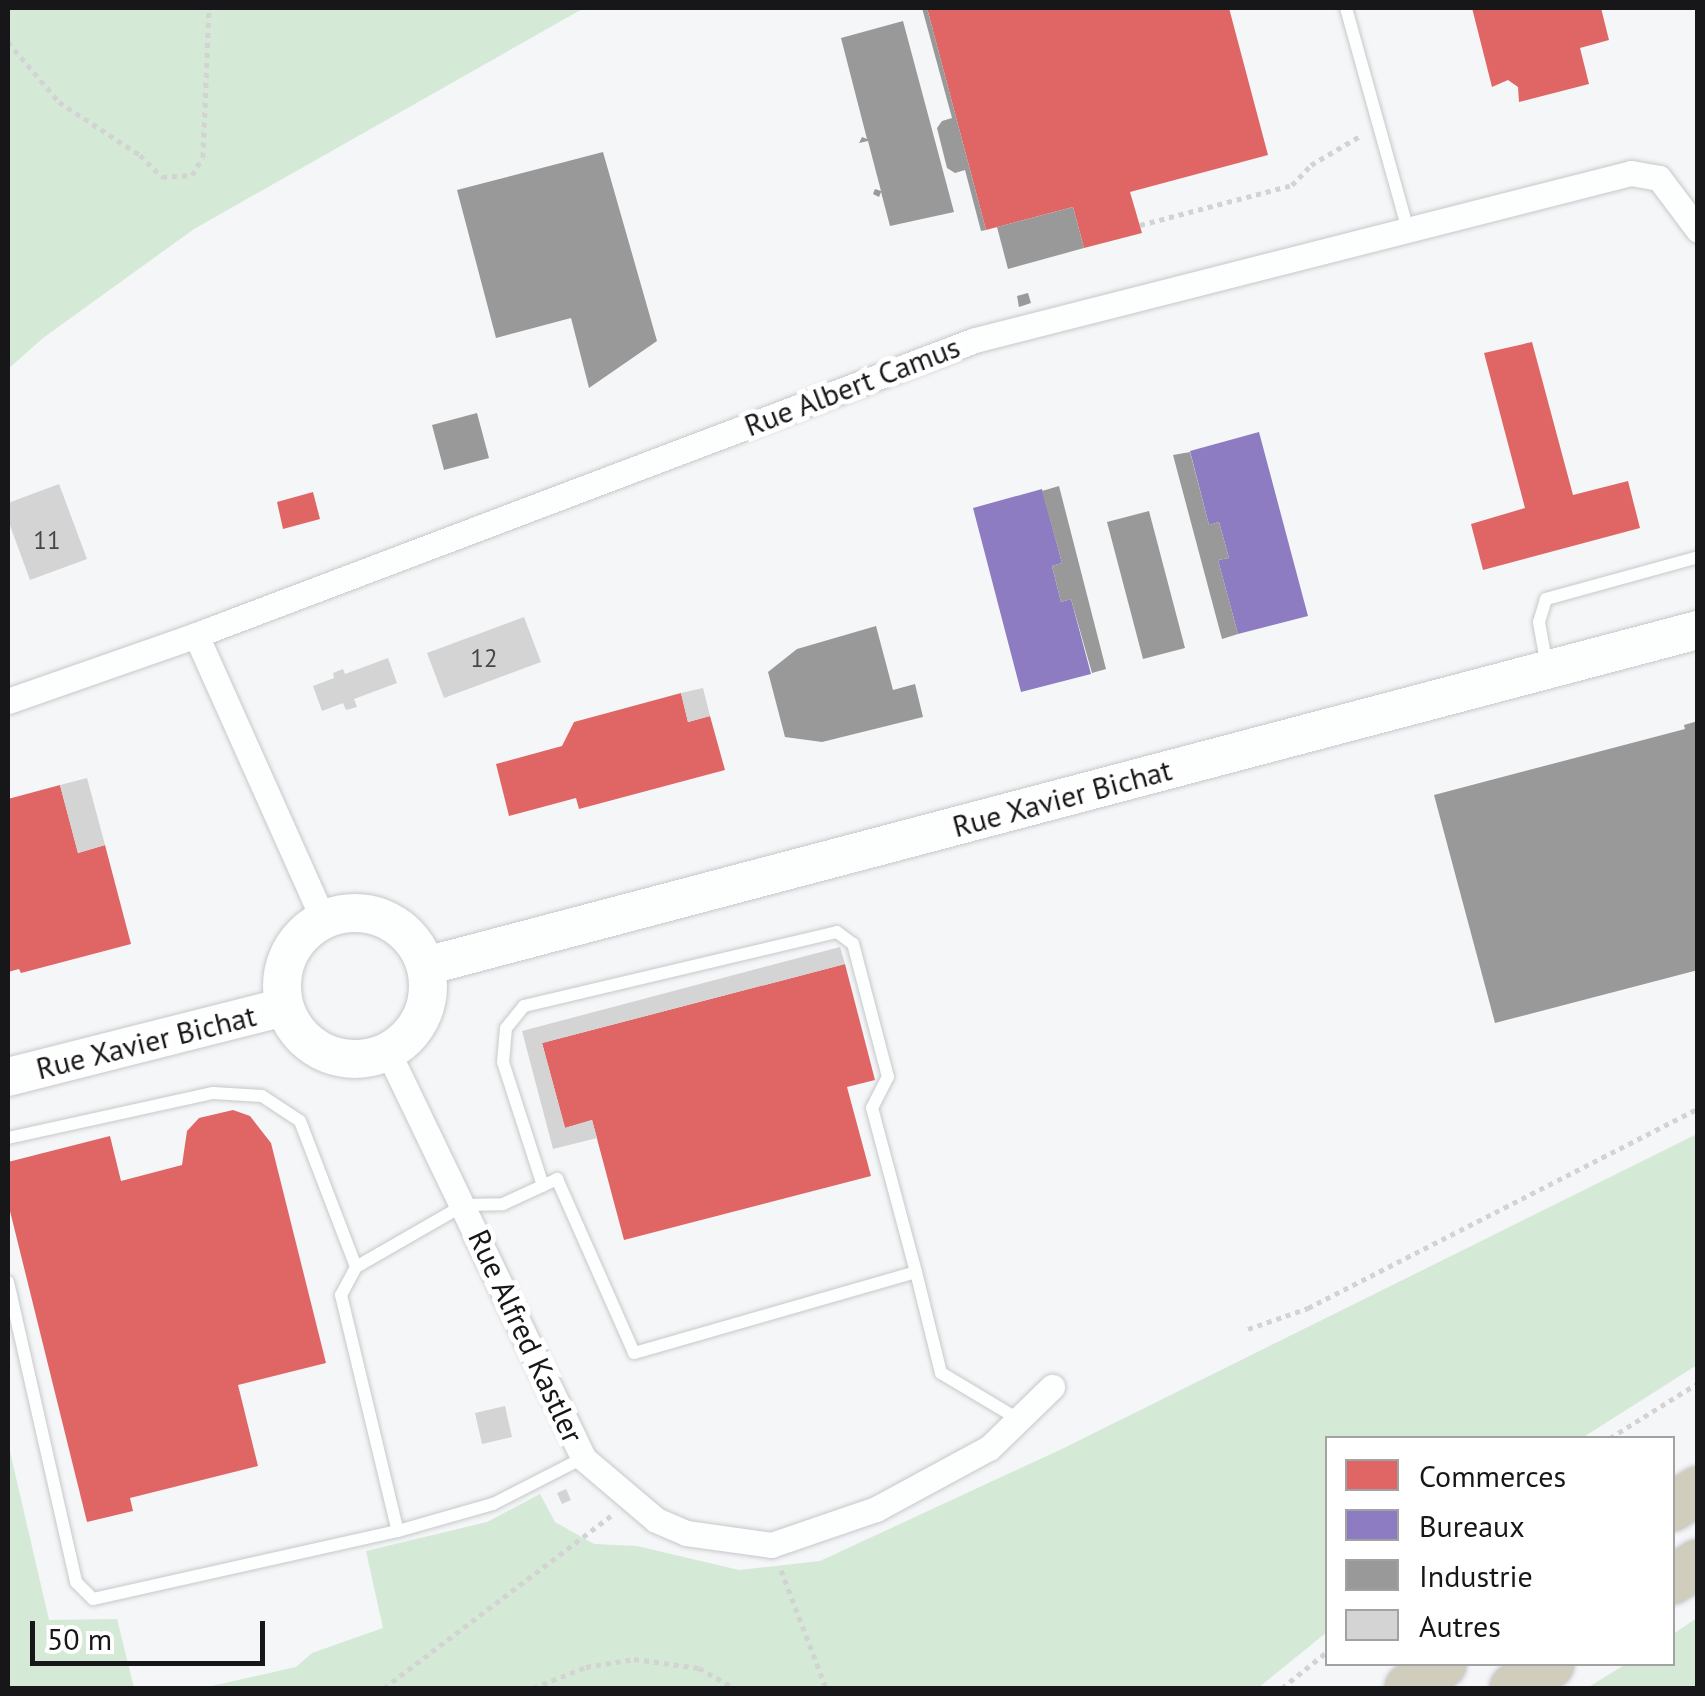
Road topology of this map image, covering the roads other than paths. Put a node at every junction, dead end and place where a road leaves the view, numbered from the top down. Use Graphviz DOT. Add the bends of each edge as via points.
graph roads {
  1 [pos="1346,8"];
  2 [pos="1408,230"];
  3 [pos="1698,230"];
  4 [pos="1698,557"];
  5 [pos="1698,630"];
  6 [pos="196,635"];
  7 [pos="1548,669"];
  8 [pos="8,701"];
  9 [pos="323,919"];
  10 [pos="426,966"];
  11 [pos="284,1007"];
  12 [pos="388,1052"];
  13 [pos="8,1076"];
  14 [pos="8,1138"];
  15 [pos="543,1186"];
  16 [pos="464,1205"];
  17 [pos="356,1266"];
  18 [pos="916,1272"];
  19 [pos="8,1282"];
  20 [pos="1052,1388"];
  21 [pos="1018,1420"];
  22 [pos="583,1458"];
  23 [pos="1698,1491"];
  24 [pos="1675,1505"];
  25 [pos="397,1528"];
  26 [pos="1698,1564"];
  27 [pos="1675,1578"];
  28 [pos="1439,1666"];
  29 [pos="1547,1666"];
  30 [pos="1409,1688"];
  31 [pos="1514,1688"];
  1 -- 2 [label="lane"];
  2 -- 3 [label="street, Rue Albert Camus" via="1632,173 1659,178"];
  2 -- 6 [label="street, Rue Albert Camus" via="975,340"];
  4 -- 7 [label="lane" via="1546,599 1540,622"];
  5 -- 7 [label="main road, Rue Xavier Bichat"];
  6 -- 8 [label="street, Rue Albert Camus"];
  6 -- 9 [label="street"];
  7 -- 10 [label="main road, Rue Xavier Bichat"];
  9 -- 10 [label="main road" via="373,914 415,943"];
  9 -- 11 [label="main road" via="299,938 284,966"];
  10 -- 12 [label="main road" via="422,1016"];
  11 -- 12 [label="main road" via="314,1047 363,1059"];
  11 -- 13 [label="main road, Rue Xavier Bichat"];
  12 -- 16 [label="street, Rue Alfred Kastler"];
  14 -- 17 [label="lane" via="213,1092 262,1096 300,1121"];
  15 -- 16 [label="lane" via="504,1204"];
  15 -- 18 [label="lane" via="558,1179 634,1353"];
  15 -- 18 [label="lane" via="502,1062 506,1028 524,1006 837,932 853,944 888,1077 872,1108"];
  16 -- 17 [label="lane"];
  16 -- 22 [label="street, Rue Alfred Kastler"];
  17 -- 25 [label="lane" via="342,1295"];
  18 -- 21 [label="lane" via="941,1374"];
  19 -- 25 [label="lane" via="76,1582 93,1599"];
  20 -- 21 [label="street, Rue Alfred Kastler"];
  21 -- 22 [label="street, Rue Alfred Kastler" via="988,1448 876,1509 771,1545 686,1533 656,1520"];
  22 -- 25 [label="lane" via="492,1504"];
  23 -- 24 [label="highway"];
  26 -- 27 [label="highway"];
  28 -- 30 [label="highway"];
  29 -- 31 [label="highway"];
}
